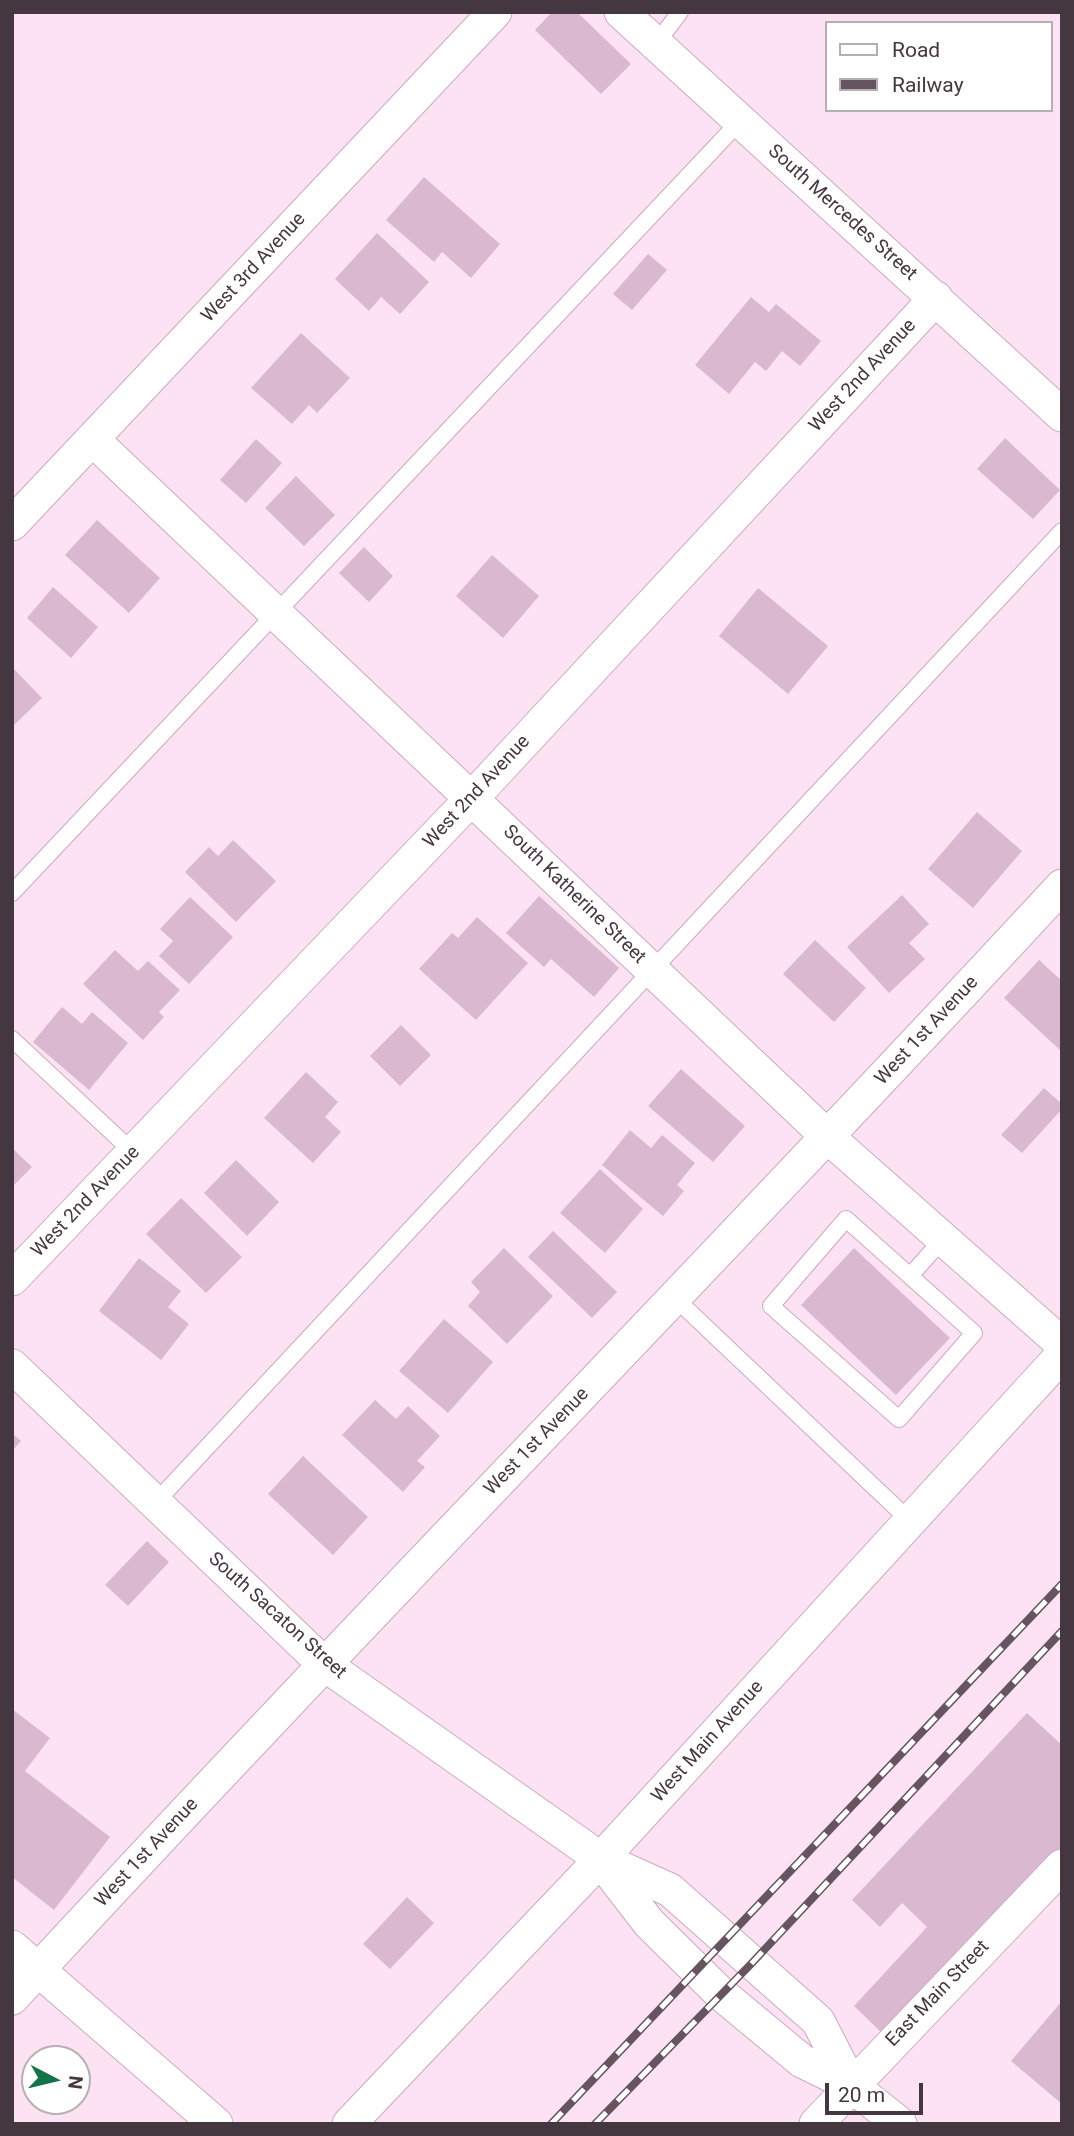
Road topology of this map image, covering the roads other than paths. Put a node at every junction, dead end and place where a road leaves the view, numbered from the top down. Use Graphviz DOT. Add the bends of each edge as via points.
graph roads {
  1 [pos="495,12"];
  2 [pos="621,12"];
  3 [pos="680,12"];
  4 [pos="656,44"];
  5 [pos="740,121"];
  6 [pos="936,298"];
  7 [pos="1062,415"];
  8 [pos="92,439"];
  9 [pos="12,524"];
  10 [pos="1062,531"];
  11 [pos="276,613"];
  12 [pos="472,798"];
  13 [pos="1062,886"];
  14 [pos="12,893"];
  15 [pos="652,970"];
  16 [pos="12,1039"];
  17 [pos="829,1138"];
  18 [pos="133,1153"];
  19 [pos="943,1239"];
  20 [pos="910,1276"];
  21 [pos="12,1279"];
  22 [pos="675,1298"];
  23 [pos="1062,1344"];
  24 [pos="1062,1354"];
  25 [pos="12,1366"];
  26 [pos="155,1503"];
  27 [pos="910,1521"];
  28 [pos="324,1664"];
  29 [pos="601,1859"];
  30 [pos="1062,1866"];
  31 [pos="12,1947"];
  32 [pos="38,1970"];
  33 [pos="12,1998"];
  34 [pos="851,2085"];
  35 [pos="216,2124"];
  36 [pos="349,2124"];
  37 [pos="816,2124"];
  38 [pos="900,2124"];
  1 -- 8 [label="street, West 3rd Avenue"];
  2 -- 4 [label="street, South Mercedes Street"];
  3 -- 4 [label="lane"];
  4 -- 5 [label="street, South Mercedes Street"];
  5 -- 6 [label="street, South Mercedes Street"];
  5 -- 11 [label="lane"];
  6 -- 7 [label="street, South Mercedes Street"];
  6 -- 12 [label="street, West 2nd Avenue"];
  8 -- 9 [label="street, West 3rd Avenue"];
  8 -- 11 [label="street, South Katherine Street"];
  10 -- 15 [label="lane"];
  11 -- 12 [label="street, South Katherine Street"];
  11 -- 14 [label="lane"];
  12 -- 15 [label="street, South Katherine Street"];
  12 -- 18 [label="street, West 2nd Avenue"];
  13 -- 17 [label="street, West 1st Avenue"];
  15 -- 17 [label="street, South Katherine Street"];
  15 -- 26 [label="lane"];
  16 -- 18 [label="lane"];
  17 -- 19 [label="street, South Katherine Street"];
  17 -- 22 [label="street, West 1st Avenue"];
  18 -- 21 [label="street, West 2nd Avenue"];
  19 -- 20 [label="lane"];
  19 -- 23 [label="street, South Katherine Street"];
  20 -- 20 [label="lane" via="846,1219 771,1306 899,1419 974,1333"];
  22 -- 27 [label="lane"];
  22 -- 28 [label="street, West 1st Avenue"];
  24 -- 27 [label="street, West Main Avenue"];
  25 -- 26 [label="street, South Sacaton Street"];
  26 -- 28 [label="street, South Sacaton Street"];
  27 -- 29 [label="street, West Main Avenue"];
  28 -- 29 [label="street, South Sacaton Street"];
  28 -- 32 [label="street, West 1st Avenue"];
  29 -- 34 [label="street, South Sacaton Street" via="649,1923 720,1993 802,2061"];
  29 -- 34 [label="street, South Sacaton Street" via="670,1890 818,2021"];
  29 -- 36 [label="street, West Main Avenue"];
  30 -- 34 [label="street, East Main Street"];
  31 -- 32 [label="street"];
  32 -- 33 [label="street, West 1st Avenue"];
  32 -- 35 [label="street"];
  34 -- 37 [label="street, East Main Street"];
  34 -- 38 [label="street"];
}
